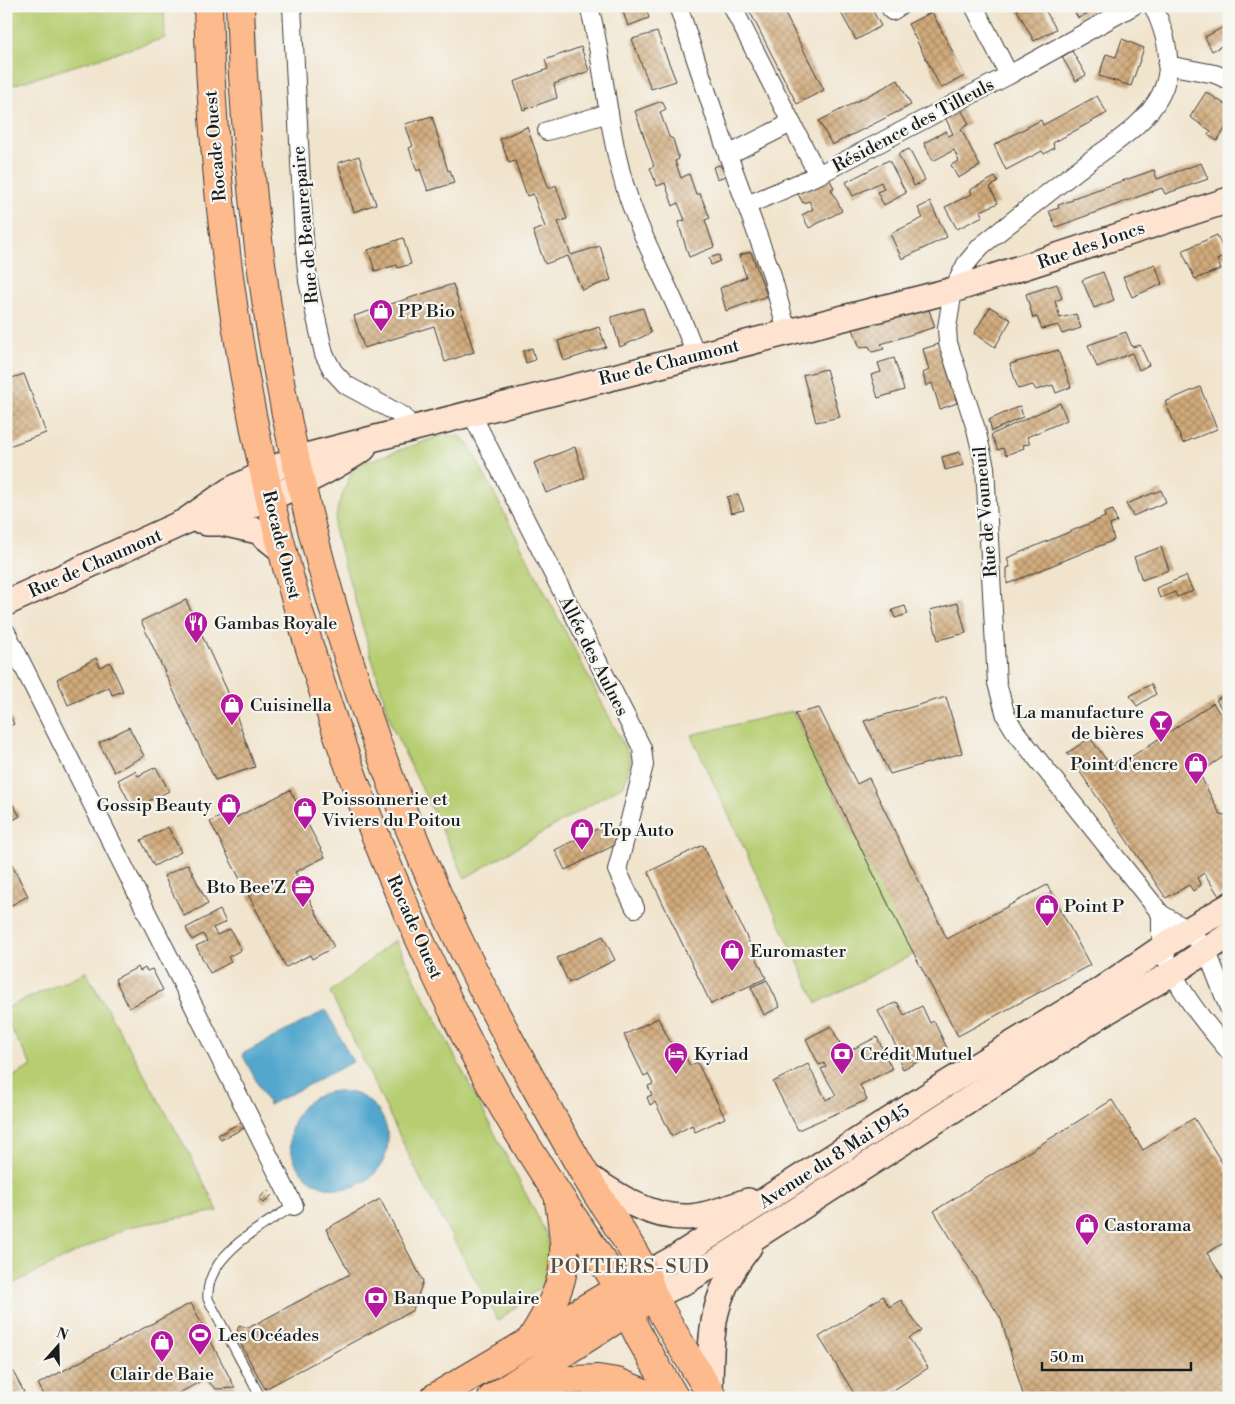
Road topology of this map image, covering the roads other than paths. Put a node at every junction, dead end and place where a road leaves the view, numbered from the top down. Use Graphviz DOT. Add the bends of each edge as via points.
graph roads {
  1 [pos="208,6"];
  2 [pos="240,6"];
  3 [pos="292,6"];
  4 [pos="589,6"];
  5 [pos="678,6"];
  6 [pos="732,6"];
  7 [pos="890,6"];
  8 [pos="900,6"];
  9 [pos="974,6"];
  10 [pos="1133,6"];
  11 [pos="1154,6"];
  12 [pos="1167,65"];
  13 [pos="1008,75"];
  14 [pos="1229,80"];
  15 [pos="608,112"];
  16 [pos="791,123"];
  17 [pos="547,131"];
  18 [pos="728,155"];
  19 [pos="818,174"];
  20 [pos="1229,200"];
  21 [pos="748,205"];
  22 [pos="953,290"];
  23 [pos="787,332"];
  24 [pos="696,356"];
  25 [pos="471,413"];
  26 [pos="412,428"];
  27 [pos="264,472"];
  28 [pos="297,472"];
  29 [pos="270,498"];
  30 [pos="184,522"];
  31 [pos="282,551"];
  32 [pos="6,603"];
  33 [pos="6,632"];
  34 [pos="1229,906"];
  35 [pos="635,908"];
  36 [pos="1161,914"];
  37 [pos="1188,930"];
  38 [pos="1229,935"];
  39 [pos="1162,948"];
  40 [pos="1206,949"];
  41 [pos="1174,972"];
  42 [pos="1229,1008"];
  43 [pos="1229,1051"];
  44 [pos="584,1174"];
  45 [pos="557,1190"];
  46 [pos="779,1191"];
  47 [pos="294,1206"];
  48 [pos="760,1234"];
  49 [pos="637,1292"];
  50 [pos="530,1340"];
  51 [pos="518,1382"];
  52 [pos="711,1395"];
  53 [pos="261,1398"];
  54 [pos="434,1398"];
  55 [pos="492,1398"];
  56 [pos="657,1398"];
  57 [pos="675,1398"];
  1 -- 27 [label="main road, Rocade Ouest" via="210,81 222,222 245,378"];
  2 -- 28 [label="main road, Rocade Ouest" via="249,170 263,280"];
  3 -- 26 [label="street, Rue de Beaurepaire" via="304,239 308,281 324,354 333,371 346,384 403,416"];
  4 -- 15 [label="street" via="602,62"];
  5 -- 18 [label="street"];
  6 -- 16 [label="street, Résidence des Tilleuls"];
  7 -- 8 [label="street" via="892,11"];
  9 -- 13 [label="street, Résidence des Tilleuls"];
  10 -- 13 [label="street, Résidence des Tilleuls"];
  11 -- 12 [label="street, Rue de Vouneuil" via="1164,30"];
  12 -- 14 [label="street" via="1215,74"];
  12 -- 22 [label="street, Rue de Vouneuil" via="1161,95 1136,125 981,246 966,264"];
  13 -- 19 [label="street, Résidence des Tilleuls"];
  15 -- 17 [label="street"];
  15 -- 24 [label="street" via="628,195"];
  16 -- 18 [label="street"];
  16 -- 19 [label="street, Résidence des Tilleuls"];
  18 -- 21 [label="street"];
  19 -- 21 [label="street, Résidence des Tilleuls"];
  20 -- 22 [label="main road, Rue des Joncs"];
  21 -- 23 [label="street"];
  22 -- 23 [label="main road, Rue de Chaumont"];
  22 -- 36 [label="street, Rue de Vouneuil" via="947,315 948,343 985,467 996,678 1000,700 1014,731"];
  23 -- 24 [label="main road, Rue de Chaumont"];
  24 -- 25 [label="main road, Rue de Chaumont"];
  25 -- 26 [label="main road, Rue de Chaumont"];
  25 -- 35 [label="street, Allée des Aulnes" via="642,748 644,765 618,870"];
  26 -- 28 [label="main road, Rue de Chaumont" via="386,436 312,480"];
  27 -- 28 [label="main road, Rue de Chaumont"];
  27 -- 29 [label="main road, Rocade Ouest"];
  27 -- 30 [label="main road, Rue de Chaumont" via="230,490"];
  28 -- 29 [label="main road, Rue de Chaumont"];
  28 -- 44 [label="main road, Rocade Ouest" via="344,647 404,815 495,1013"];
  29 -- 30 [label="main road, Rue de Chaumont" via="219,516"];
  29 -- 31 [label="main road, Rocade Ouest"];
  30 -- 31 [label="main road" via="222,523 258,531"];
  30 -- 32 [label="main road, Rue de Chaumont"];
  31 -- 45 [label="main road, Rocade Ouest" via="312,659 341,745 406,911 488,1081 521,1138"];
  33 -- 47 [label="street"];
  34 -- 37 [label="main road, Avenue du 8 Mai 1945"];
  36 -- 37 [label="street, Rue de Vouneuil"];
  36 -- 39 [label="street"];
  37 -- 39 [label="main road, Avenue du 8 Mai 1945"];
  37 -- 40 [label="street, Rue de Vouneuil"];
  38 -- 40 [label="main road, Avenue du 8 Mai 1945"];
  39 -- 41 [label="street"];
  39 -- 46 [label="main road, Avenue du 8 Mai 1945" via="1093,995"];
  40 -- 41 [label="main road, Avenue du 8 Mai 1945"];
  40 -- 42 [label="street"];
  41 -- 43 [label="street" via="1194,1006"];
  41 -- 48 [label="main road, Avenue du 8 Mai 1945" via="1104,1013"];
  44 -- 46 [label="main road" via="637,1206 672,1216 704,1214"];
  44 -- 49 [label="main road, Rocade Ouest"];
  45 -- 49 [label="main road, Rocade Ouest"];
  45 -- 50 [label="main road" via="564,1238 564,1269 555,1298"];
  46 -- 49 [label="main road, Avenue du 8 Mai 1945" via="675,1258"];
  47 -- 53 [label="lane" via="233,1247 219,1264 207,1289 208,1299"];
  48 -- 49 [label="main road, Avenue du 8 Mai 1945" via="688,1280"];
  48 -- 52 [label="main road" via="733,1267 715,1308 710,1335"];
  49 -- 50 [label="main road, Avenue du 8 Mai 1945"];
  49 -- 51 [label="main road, Avenue du 8 Mai 1945"];
  49 -- 52 [label="main road"];
  49 -- 57 [label="main road" via="633,1324"];
  50 -- 54 [label="main road, Avenue du 8 Mai 1945"];
  51 -- 55 [label="main road, Avenue du 8 Mai 1945"];
  51 -- 56 [label="main road" via="598,1379 617,1382"];
}
